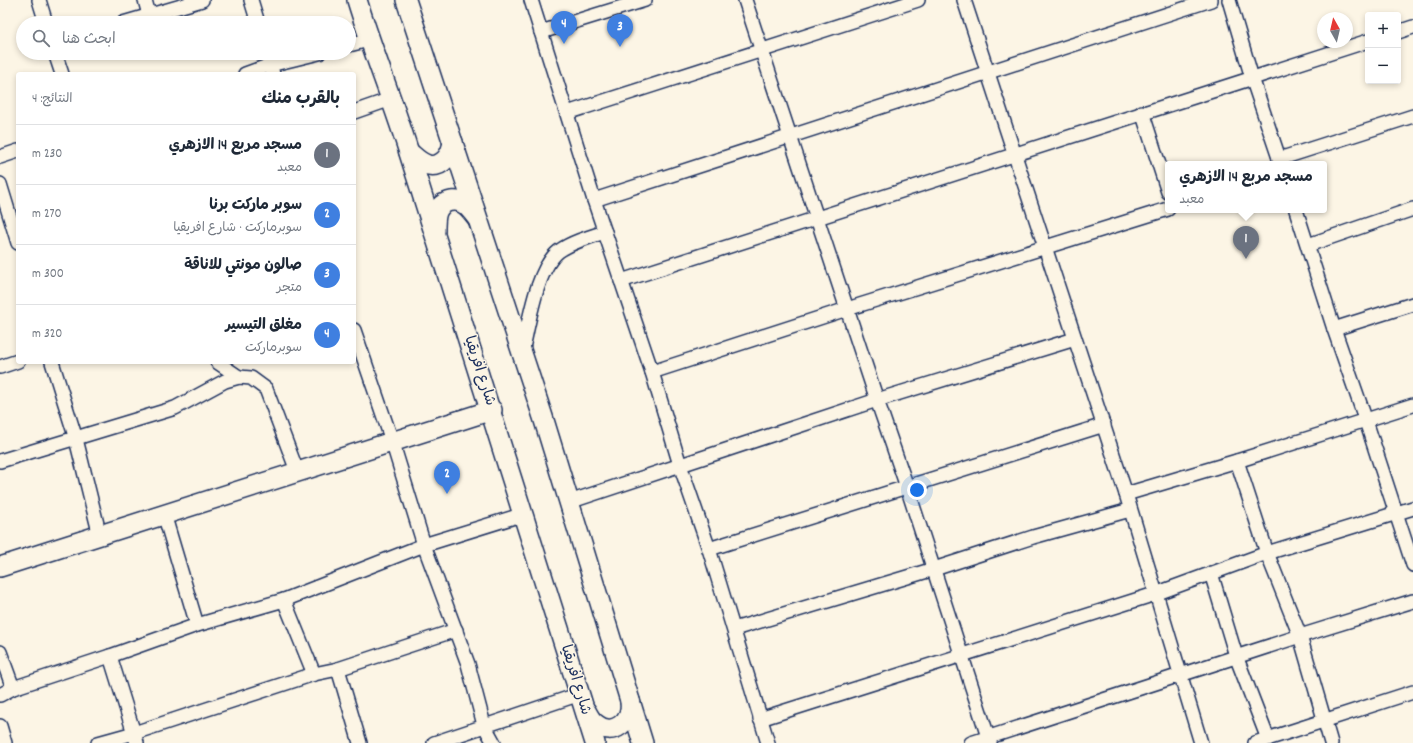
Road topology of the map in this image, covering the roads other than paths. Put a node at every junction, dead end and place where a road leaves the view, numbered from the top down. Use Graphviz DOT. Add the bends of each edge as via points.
graph roads {
  1 [pos="39,0"];
  2 [pos="145,0"];
  3 [pos="202,0"];
  4 [pos="251,0"];
  5 [pos="357,0"];
  6 [pos="406,0"];
  7 [pos="531,0"];
  8 [pos="645,0"];
  9 [pos="745,0"];
  10 [pos="918,0"];
  11 [pos="964,0"];
  12 [pos="1211,0"];
  13 [pos="1230,0"];
  14 [pos="149,15"];
  15 [pos="44,16"];
  16 [pos="146,16"];
  17 [pos="256,16"];
  18 [pos="1413,27"];
  19 [pos="1401,31"];
  20 [pos="541,32"];
  21 [pos="369,40"];
  22 [pos="1365,42"];
  23 [pos="356,44"];
  24 [pos="761,51"];
  25 [pos="57,60"];
  26 [pos="288,60"];
  27 [pos="270,64"];
  28 [pos="61,72"];
  29 [pos="250,72"];
  30 [pos="988,72"];
  31 [pos="1252,78"];
  32 [pos="391,99"];
  33 [pos="356,111"];
  34 [pos="1142,112"];
  35 [pos="567,113"];
  36 [pos="1413,116"];
  37 [pos="790,136"];
  38 [pos="453,142"];
  39 [pos="16,152"];
  40 [pos="409,152"];
  41 [pos="1014,154"];
  42 [pos="0,157"];
  43 [pos="1280,161"];
  44 [pos="1283,161"];
  45 [pos="1165,183"];
  46 [pos="0,184"];
  47 [pos="594,200"];
  48 [pos="1413,209"];
  49 [pos="1165,210"];
  50 [pos="1297,213"];
  51 [pos="477,218"];
  52 [pos="818,218"];
  53 [pos="605,232"];
  54 [pos="435,233"];
  55 [pos="16,236"];
  56 [pos="1308,245"];
  57 [pos="1045,248"];
  58 [pos="621,281"];
  59 [pos="1413,304"];
  60 [pos="847,309"];
  61 [pos="1334,329"];
  62 [pos="356,336"];
  63 [pos="1075,339"];
  64 [pos="522,354"];
  65 [pos="16,362"];
  66 [pos="53,364"];
  67 [pos="220,364"];
  68 [pos="0,367"];
  69 [pos="652,372"];
  70 [pos="240,377"];
  71 [pos="877,400"];
  72 [pos="1413,405"];
  73 [pos="492,410"];
  74 [pos="1366,420"];
  75 [pos="1104,425"];
  76 [pos="76,439"];
  77 [pos="392,442"];
  78 [pos="0,461"];
  79 [pos="1237,461"];
  80 [pos="680,465"];
  81 [pos="297,471"];
  82 [pos="907,487"];
  83 [pos="1126,494"];
  84 [pos="569,502"];
  85 [pos="1413,508"];
  86 [pos="1130,510"];
  87 [pos="164,514"];
  88 [pos="524,514"];
  89 [pos="1396,514"];
  90 [pos="100,536"];
  91 [pos="424,545"];
  92 [pos="709,549"];
  93 [pos="1267,554"];
  94 [pos="1413,565"];
  95 [pos="0,567"];
  96 [pos="934,569"];
  97 [pos="1211,573"];
  98 [pos="1155,594"];
  99 [pos="284,600"];
  100 [pos="1413,601"];
  101 [pos="197,625"];
  102 [pos="734,629"];
  103 [pos="456,630"];
  104 [pos="1300,636"];
  105 [pos="0,652"];
  106 [pos="961,655"];
  107 [pos="110,656"];
  108 [pos="1236,656"];
  109 [pos="338,669"];
  110 [pos="314,674"];
  111 [pos="1180,675"];
  112 [pos="13,688"];
  113 [pos="1413,692"];
  114 [pos="0,695"];
  115 [pos="630,700"];
  116 [pos="582,701"];
  117 [pos="760,719"];
  118 [pos="1325,720"];
  119 [pos="0,726"];
  120 [pos="484,726"];
  121 [pos="136,738"];
  122 [pos="1268,739"];
  123 [pos="989,740"];
  124 [pos="5,743"];
  125 [pos="98,743"];
  126 [pos="360,743"];
  127 [pos="434,743"];
  128 [pos="494,743"];
  129 [pos="595,743"];
  130 [pos="643,743"];
  131 [pos="768,743"];
  132 [pos="971,743"];
  133 [pos="1201,743"];
  134 [pos="1255,743"];
  135 [pos="1331,743"];
  1 -- 15 [label="street"];
  2 -- 14 [label="street"];
  3 -- 14 [label="street"];
  4 -- 17 [label="street"];
  5 -- 21 [label="street, شارع افريقيا"];
  6 -- 38 [label="street"];
  7 -- 20 [label="street"];
  8 -- 20 [label="street"];
  9 -- 24 [label="street"];
  10 -- 24 [label="street"];
  11 -- 30 [label="street"];
  12 -- 30 [label="street"];
  13 -- 31 [label="street"];
  14 -- 16 [label="street"];
  18 -- 19 [label="street"];
  20 -- 35 [label="street"];
  21 -- 23 [label="street"];
  21 -- 32 [label="street, شارع افريقيا"];
  22 -- 31 [label="street"];
  24 -- 35 [label="street"];
  24 -- 37 [label="street"];
  25 -- 28 [label="street"];
  26 -- 27 [label="street"];
  27 -- 29 [label="street"];
  30 -- 37 [label="street"];
  30 -- 41 [label="street"];
  31 -- 34 [label="street"];
  31 -- 43 [label="street"];
  32 -- 33 [label="street"];
  32 -- 40 [label="street, شارع افريقيا"];
  34 -- 41 [label="street"];
  34 -- 45 [label="street"];
  35 -- 47 [label="street"];
  36 -- 44 [label="street"];
  37 -- 47 [label="street"];
  37 -- 52 [label="street"];
  38 -- 40 [label="street" via="448,157 437,164 428,165"];
  38 -- 51 [label="street"];
  39 -- 42 [label="street"];
  40 -- 54 [label="street, شارع افريقيا"];
  41 -- 52 [label="street"];
  41 -- 57 [label="street"];
  46 -- 55 [label="street"];
  47 -- 53 [label="street"];
  48 -- 56 [label="street"];
  49 -- 57 [label="street"];
  50 -- 56 [label="street"];
  51 -- 54 [label="street" via="465,204 449,202 438,208"];
  51 -- 64 [label="street"];
  52 -- 58 [label="street"];
  52 -- 60 [label="street"];
  53 -- 58 [label="street"];
  53 -- 64 [label="street" via="567,246 549,261 538,287"];
  54 -- 73 [label="street, شارع افريقيا"];
  56 -- 61 [label="street"];
  57 -- 60 [label="street"];
  57 -- 63 [label="street"];
  58 -- 69 [label="street"];
  59 -- 61 [label="street"];
  60 -- 69 [label="street"];
  60 -- 71 [label="street"];
  61 -- 74 [label="street"];
  62 -- 77 [label="street"];
  63 -- 71 [label="street"];
  63 -- 75 [label="street"];
  64 -- 84 [label="street"];
  65 -- 68 [label="street"];
  66 -- 76 [label="street"];
  67 -- 70 [label="street"];
  69 -- 80 [label="street"];
  70 -- 76 [label="street" via="225,381 175,408"];
  70 -- 81 [label="street" via="251,378 266,389"];
  71 -- 80 [label="street"];
  71 -- 82 [label="street"];
  72 -- 74 [label="street"];
  73 -- 77 [label="street"];
  73 -- 88 [label="street, شارع افريقيا"];
  74 -- 79 [label="street"];
  74 -- 89 [label="street"];
  75 -- 82 [label="street"];
  75 -- 83 [label="street"];
  76 -- 78 [label="street"];
  76 -- 90 [label="street"];
  77 -- 81 [label="street"];
  77 -- 91 [label="street"];
  79 -- 83 [label="street"];
  79 -- 93 [label="street"];
  80 -- 84 [label="street"];
  80 -- 92 [label="street"];
  81 -- 87 [label="street"];
  82 -- 92 [label="street"];
  82 -- 96 [label="street"];
  83 -- 86 [label="street"];
  84 -- 115 [label="street"];
  85 -- 89 [label="street"];
  86 -- 96 [label="street" via="1032,537"];
  86 -- 98 [label="street"];
  87 -- 90 [label="street"];
  87 -- 101 [label="street"];
  88 -- 91 [label="street"];
  88 -- 116 [label="street, شارع افريقيا"];
  89 -- 93 [label="street"];
  89 -- 94 [label="street"];
  90 -- 95 [label="street"];
  91 -- 99 [label="street"];
  91 -- 103 [label="street"];
  92 -- 102 [label="street"];
  93 -- 97 [label="street"];
  93 -- 104 [label="street"];
  96 -- 102 [label="street"];
  96 -- 106 [label="street"];
  97 -- 98 [label="street"];
  97 -- 108 [label="street"];
  98 -- 106 [label="street"];
  98 -- 111 [label="street"];
  99 -- 101 [label="street"];
  99 -- 110 [label="street"];
  100 -- 104 [label="street"];
  101 -- 107 [label="street"];
  102 -- 117 [label="street"];
  103 -- 109 [label="street"];
  103 -- 120 [label="street"];
  104 -- 108 [label="street"];
  104 -- 118 [label="street"];
  105 -- 112 [label="street"];
  106 -- 117 [label="street"];
  106 -- 123 [label="street"];
  107 -- 112 [label="street"];
  107 -- 121 [label="street"];
  108 -- 111 [label="street"];
  108 -- 122 [label="street"];
  109 -- 110 [label="street"];
  109 -- 126 [label="street"];
  110 -- 121 [label="street"];
  111 -- 123 [label="street"];
  111 -- 133 [label="street"];
  112 -- 114 [label="street"];
  113 -- 118 [label="street"];
  115 -- 116 [label="street" via="630,714 627,720 616,728 609,729 596,725 591,720"];
  115 -- 130 [label="street"];
  116 -- 120 [label="street"];
  116 -- 129 [label="street, شارع افريقيا"];
  117 -- 131 [label="street"];
  118 -- 122 [label="street"];
  118 -- 135 [label="street"];
  119 -- 124 [label="street"];
  120 -- 127 [label="street"];
  120 -- 128 [label="street"];
  121 -- 125 [label="street"];
  122 -- 134 [label="street"];
  123 -- 132 [label="street"];
}
